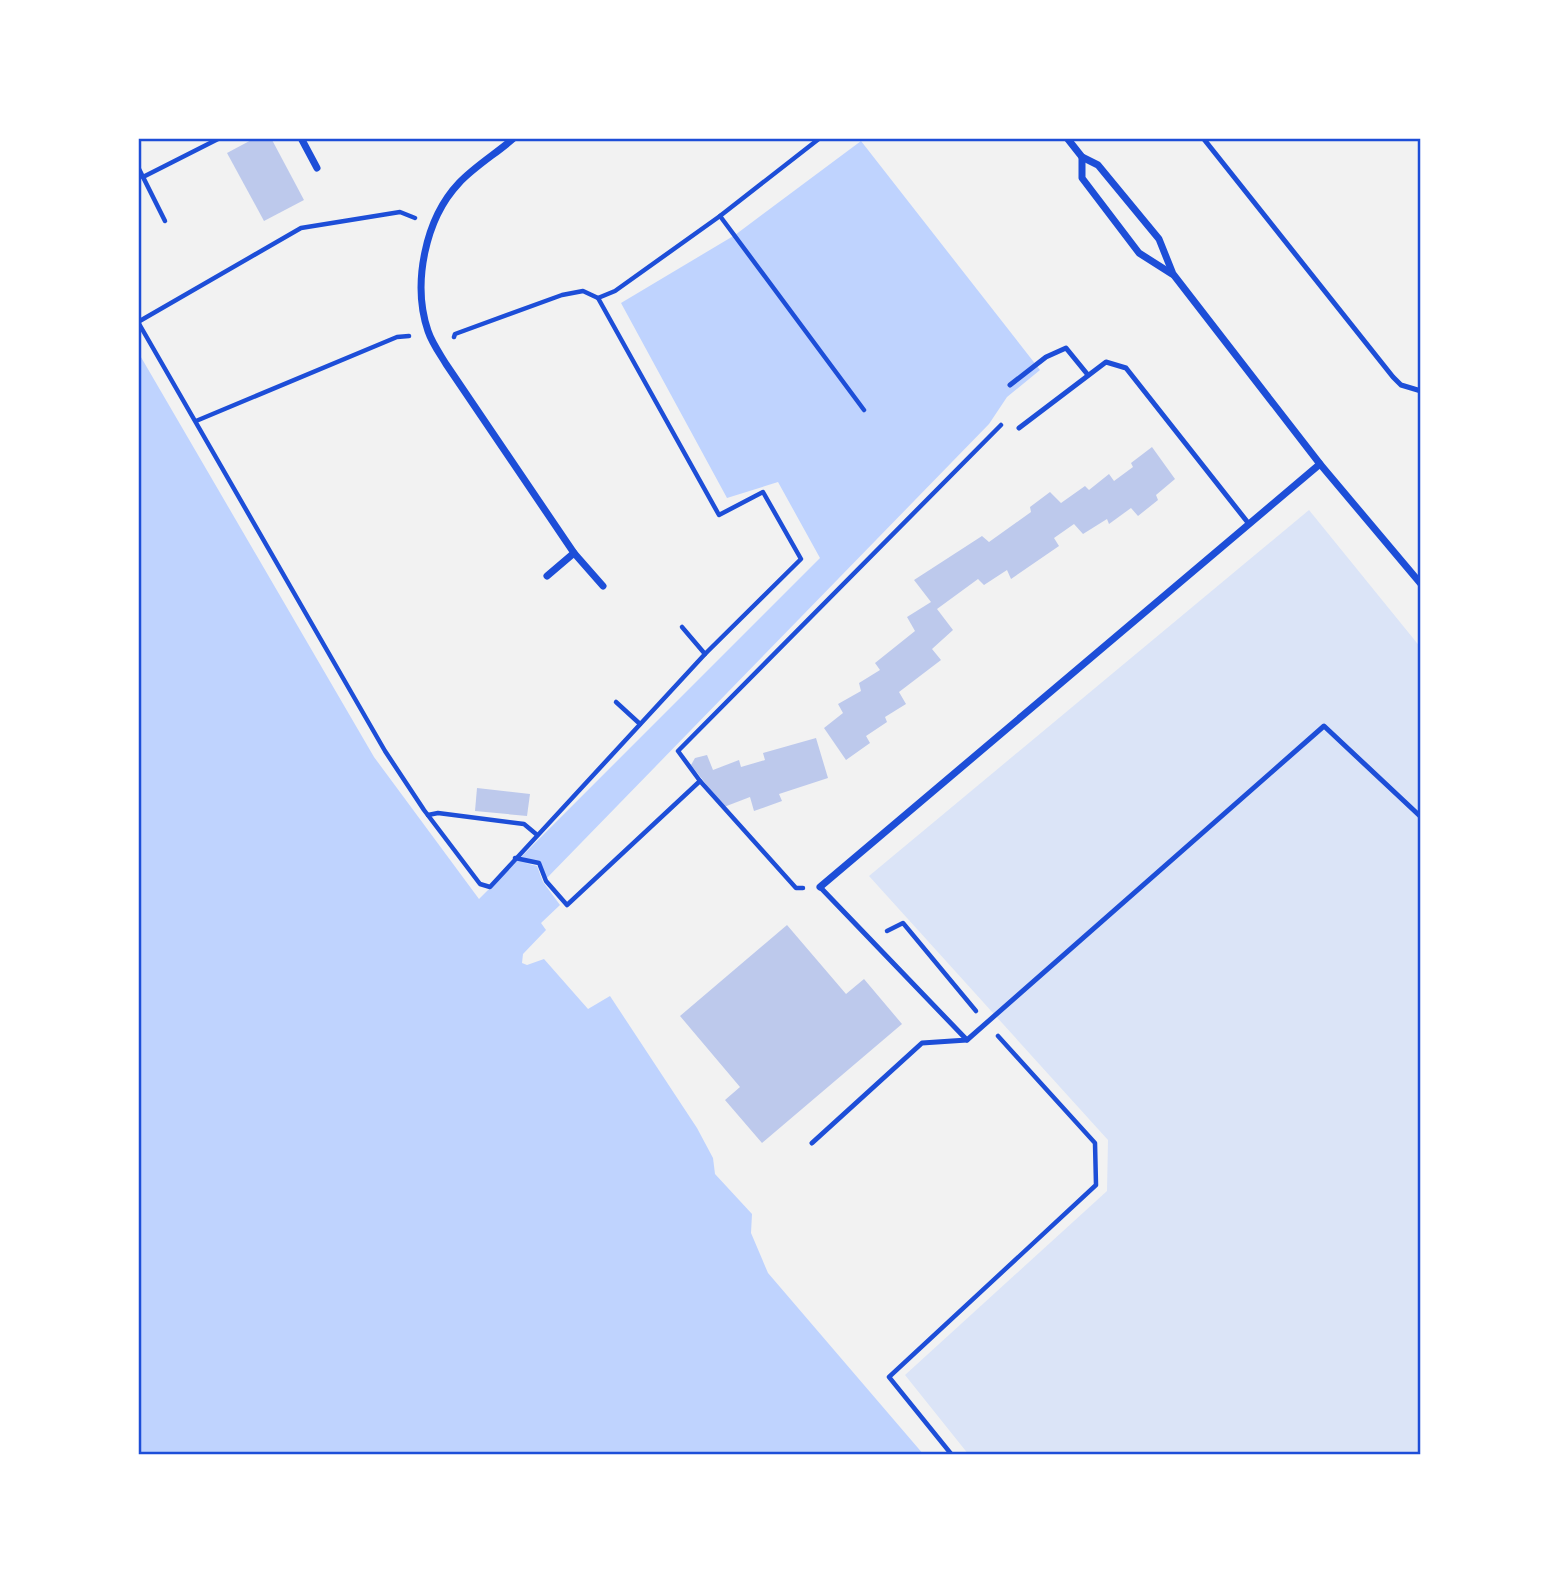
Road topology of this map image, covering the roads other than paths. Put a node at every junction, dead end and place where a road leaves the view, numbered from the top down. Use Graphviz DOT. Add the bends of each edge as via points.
graph roads {
  1 [pos="302,138"];
  2 [pos="514,138"];
  3 [pos="1067,138"];
  4 [pos="1203,138"];
  5 [pos="1082,157"];
  6 [pos="317,168"];
  7 [pos="1173,274"];
  8 [pos="1088,375"];
  9 [pos="1010,386"];
  10 [pos="1421,391"];
  11 [pos="1019,428"];
  12 [pos="1320,464"];
  13 [pos="1249,524"];
  14 [pos="574,553"];
  15 [pos="547,576"];
  16 [pos="1421,584"];
  17 [pos="603,586"];
  18 [pos="1421,817"];
  19 [pos="820,887"];
  20 [pos="967,1040"];
  21 [pos="812,1143"];
  1 -- 6 [label="street"];
  2 -- 14 [label="street" via="459,183 433,224 421,284 428,334"];
  3 -- 5 [label="street"];
  4 -- 10 [label="lane" via="1393,377 1401,385"];
  5 -- 7 [label="street" via="1098,165 1158,239"];
  5 -- 7 [label="street" via="1082,178 1139,253"];
  7 -- 12 [label="street"];
  8 -- 9 [label="lane" via="1066,348 1046,357"];
  8 -- 11 [label="lane"];
  8 -- 13 [label="lane" via="1106,362 1126,368"];
  12 -- 13 [label="street"];
  12 -- 16 [label="street"];
  13 -- 19 [label="street"];
  14 -- 15 [label="street"];
  14 -- 17 [label="street"];
  18 -- 20 [label="lane" via="1324,726"];
  19 -- 20 [label="lane"];
  20 -- 21 [label="lane" via="922,1043"];
}
